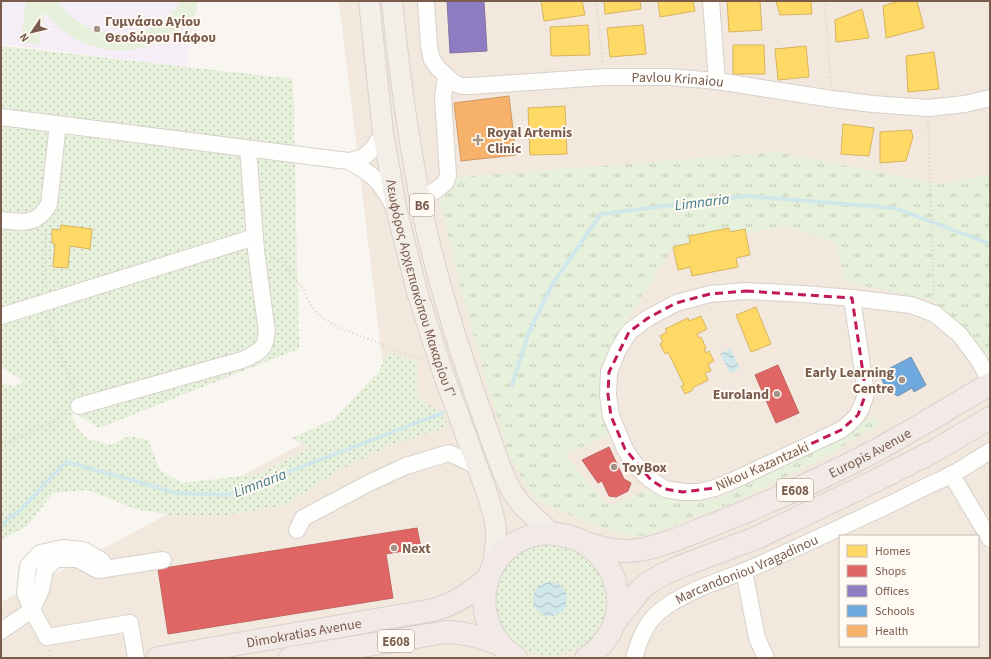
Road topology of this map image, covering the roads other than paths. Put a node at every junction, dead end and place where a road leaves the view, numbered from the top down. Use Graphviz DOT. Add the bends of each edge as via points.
graph roads {
  1 [pos="370,1"];
  2 [pos="392,1"];
  3 [pos="426,1"];
  4 [pos="711,1"];
  5 [pos="446,76"];
  6 [pos="717,81"];
  7 [pos="990,98"];
  8 [pos="1,116"];
  9 [pos="58,124"];
  10 [pos="384,132"];
  11 [pos="248,149"];
  12 [pos="348,161"];
  13 [pos="420,197"];
  14 [pos="397,212"];
  15 [pos="1,220"];
  16 [pos="255,244"];
  17 [pos="852,298"];
  18 [pos="1,316"];
  19 [pos="990,380"];
  20 [pos="990,384"];
  21 [pos="79,406"];
  22 [pos="990,418"];
  23 [pos="990,451"];
  24 [pos="477,466"];
  25 [pos="951,474"];
  26 [pos="297,530"];
  27 [pos="553,534"];
  28 [pos="990,539"];
  29 [pos="585,543"];
  30 [pos="163,560"];
  31 [pos="102,561"];
  32 [pos="744,571"];
  33 [pos="490,574"];
  34 [pos="32,610"];
  35 [pos="615,621"];
  36 [pos="1,631"];
  37 [pos="500,644"];
  38 [pos="603,649"];
  39 [pos="136,658"];
  40 [pos="158,658"];
  41 [pos="290,658"];
  42 [pos="516,658"];
  43 [pos="586,658"];
  44 [pos="634,658"];
  45 [pos="766,658"];
  1 -- 10 [label="main road, Λεωφόρος Αρχιεπισκόπου Μακαρίου Γ' / B6"];
  2 -- 13 [label="main road, Λεωφόρος Αρχιεπισκόπου Μακαρίου Γ' / B6" via="407,127"];
  3 -- 5 [label="street, Pavlou Krinaiou" via="432,60"];
  4 -- 6 [label="street"];
  5 -- 6 [label="street, Pavlou Krinaiou" via="462,86 604,77 669,77"];
  5 -- 13 [label="street" via="443,97 448,175 446,182 435,191"];
  6 -- 7 [label="street, Pavlou Krinaiou" via="832,99 928,108"];
  8 -- 9 [label="street"];
  9 -- 11 [label="street"];
  9 -- 15 [label="street" via="49,204 31,221"];
  10 -- 12 [label="street" via="372,150 361,158"];
  10 -- 14 [label="main road, Λεωφόρος Αρχιεπισκόπου Μακαρίου Γ' / B6"];
  11 -- 12 [label="street"];
  11 -- 16 [label="street"];
  12 -- 14 [label="street" via="364,169 380,184"];
  13 -- 27 [label="main road, Λεωφόρος Αρχιεπισκόπου Μακαρίου Γ' / B6" via="459,350 490,439 507,482 519,502"];
  14 -- 24 [label="main road, Λεωφόρος Αρχιεπισκόπου Μακαρίου Γ' / B6" via="418,295"];
  16 -- 18 [label="street"];
  16 -- 21 [label="street" via="267,332 265,344 256,354"];
  17 -- 17 [label="street, Nikou Kazantzaki" via="746,291 710,294 676,303 648,318 630,332 618,350 609,372 608,395 611,416 632,460 651,480 665,489 699,492 730,482 851,423 863,406 866,392"];
  17 -- 19 [label="street, Nikou Kazantzaki" via="911,305 934,314 960,335"];
  20 -- 29 [label="highway, Europis Avenue / E608" via="876,450 744,513 645,549 605,550"];
  22 -- 35 [label="highway, Europis Avenue / E608" via="873,482 756,538 679,566 660,576 640,590"];
  23 -- 25 [label="street, Marcandoniou Vragadinou"];
  24 -- 26 [label="street" via="449,453 406,466 303,518"];
  24 -- 33 [label="main road, Λεωφόρος Αρχιεπισκόπου Μακαρίου Γ' / B6" via="491,506 496,531"];
  25 -- 28 [label="street"];
  25 -- 32 [label="street, Marcandoniou Vragadinou"];
  27 -- 29 [label="highway, E608"];
  27 -- 33 [label="highway, E608" via="520,541 499,558"];
  29 -- 35 [label="highway, E608" via="598,553 612,573 618,597"];
  30 -- 34 [label="street" via="98,570 77,559 56,560 45,569 41,590"];
  31 -- 34 [label="street" via="83,550 63,548 40,553 28,566 25,593"];
  32 -- 44 [label="street, Marcandoniou Vragadinou" via="681,597 659,611 643,632"];
  32 -- 45 [label="street" via="757,638"];
  33 -- 37 [label="highway, E608" via="484,593 484,607 489,626"];
  33 -- 40 [label="highway, Dimokratias Avenue / E608" via="465,596 433,610"];
  34 -- 36 [label="street"];
  34 -- 39 [label="street" via="47,638 130,623"];
  35 -- 38 [label="highway, E608"];
  37 -- 41 [label="highway, Dimokratias Avenue / E608" via="467,633 446,632"];
  37 -- 42 [label="highway, E608"];
  38 -- 43 [label="highway, E608" via="598,648"];
}
